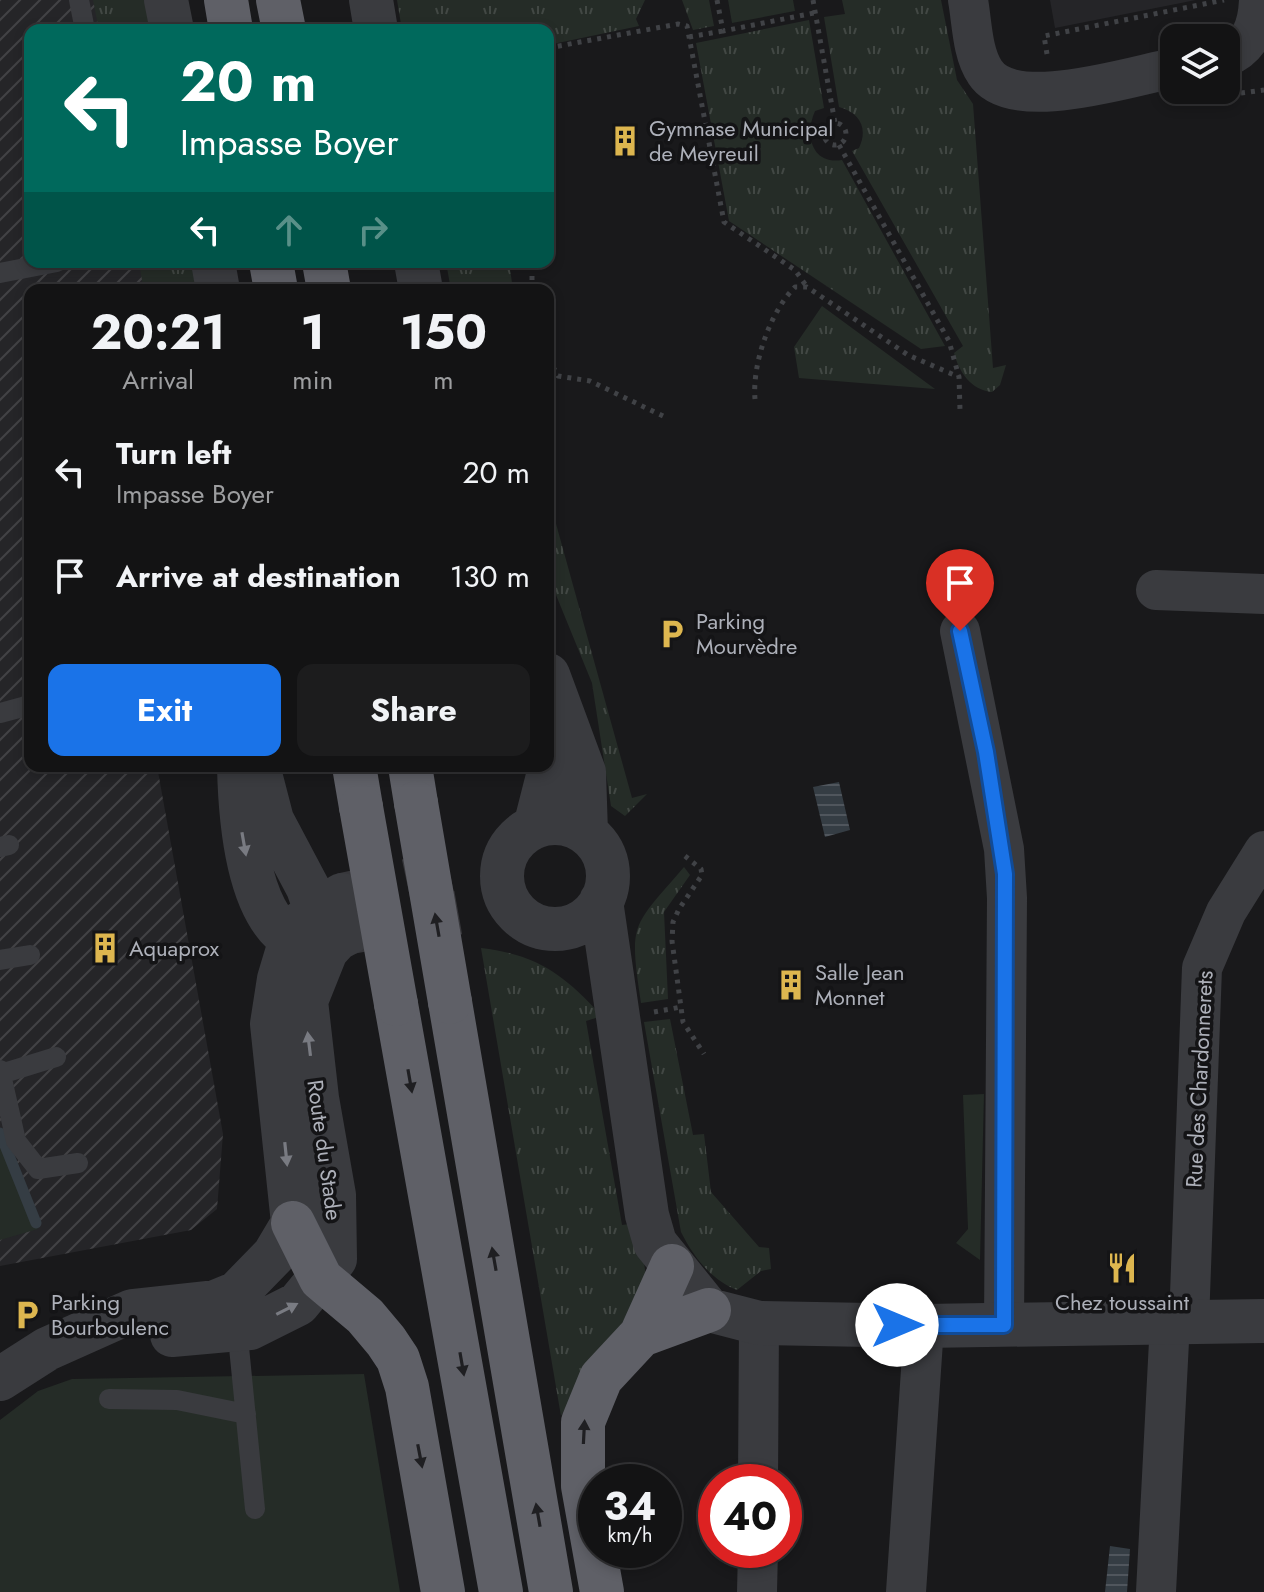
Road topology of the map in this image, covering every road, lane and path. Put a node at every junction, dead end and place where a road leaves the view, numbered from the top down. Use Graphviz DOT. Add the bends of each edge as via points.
graph roads {
  1 [pos="79,0"];
  2 [pos="166,0"];
  3 [pos="226,0"];
  4 [pos="278,0"];
  5 [pos="371,0"];
  6 [pos="717,0"];
  7 [pos="813,0"];
  8 [pos="968,0"];
  9 [pos="1225,0"];
  10 [pos="1259,0"];
  11 [pos="814,13"];
  12 [pos="84,24"];
  13 [pos="171,24"];
  14 [pos="230,24"];
  15 [pos="283,24"];
  16 [pos="375,24"];
  17 [pos="723,31"];
  18 [pos="689,37"];
  19 [pos="554,47"];
  20 [pos="1240,47"];
  21 [pos="1049,63"];
  22 [pos="1160,71"];
  23 [pos="835,123"];
  24 [pos="839,145"];
  25 [pos="26,268"];
  26 [pos="0,273"];
  27 [pos="807,287"];
  28 [pos="554,369"];
  29 [pos="959,377"];
  30 [pos="755,399"];
  31 [pos="960,410"];
  32 [pos="663,416"];
  33 [pos="1156,590"];
  34 [pos="1264,594"];
  35 [pos="960,631"];
  36 [pos="554,690"];
  37 [pos="24,707"];
  38 [pos="0,713"];
  39 [pos="239,772"];
  40 [pos="260,772"];
  41 [pos="549,772"];
  42 [pos="413,784"];
  43 [pos="358,787"];
  44 [pos="586,833"];
  45 [pos="525,834"];
  46 [pos="1264,851"];
  47 [pos="685,856"];
  48 [pos="601,901"];
  49 [pos="525,918"];
  50 [pos="325,925"];
  51 [pos="30,955"];
  52 [pos="0,960"];
  53 [pos="618,1018"];
  54 [pos="704,1054"];
  55 [pos="56,1057"];
  56 [pos="0,1072"];
  57 [pos="78,1163"];
  58 [pos="293,1223"];
  59 [pos="672,1266"];
  60 [pos="321,1279"];
  61 [pos="709,1310"];
  62 [pos="234,1312"];
  63 [pos="1264,1321"];
  64 [pos="1180,1322"];
  65 [pos="759,1323"];
  66 [pos="1004,1325"];
  67 [pos="924,1326"];
  68 [pos="641,1335"];
  69 [pos="0,1379"];
  70 [pos="109,1399"];
  71 [pos="246,1414"];
  72 [pos="758,1464"];
  73 [pos="255,1509"];
  74 [pos="758,1568"];
  75 [pos="443,1592"];
  76 [pos="501,1592"];
  77 [pos="551,1592"];
  78 [pos="602,1592"];
  79 [pos="757,1592"];
  80 [pos="906,1592"];
  81 [pos="1156,1592"];
  1 -- 12 [label="lane"];
  2 -- 13 [label="street"];
  3 -- 14 [label="highway"];
  4 -- 15 [label="highway"];
  5 -- 16 [label="street"];
  6 -- 17 [label="path"];
  7 -- 11 [label="path"];
  8 -- 22 [label="street" via="979,59 1000,87 1035,95"];
  9 -- 21 [label="path" via="1044,36"];
  10 -- 20 [label="street" via="1256,29"];
  11 -- 17 [label="path"];
  11 -- 23 [label="path"];
  17 -- 18 [label="path"];
  18 -- 19 [label="path" via="687,26 678,24"];
  18 -- 27 [label="path" via="724,222 795,270"];
  23 -- 24 [label="path" via="846,131"];
  23 -- 24 [label="path" via="825,129 825,137"];
  24 -- 29 [label="path" via="949,341"];
  25 -- 26 [label="lane"];
  27 -- 29 [label="path" via="908,355"];
  27 -- 30 [label="path" via="795,287 786,296 755,365"];
  28 -- 32 [label="path" via="558,376 590,381"];
  29 -- 31 [label="path"];
  33 -- 34 [label="street"];
  35 -- 66 [label="street" via="1005,874"];
  36 -- 44 [label="street" via="584,772"];
  37 -- 38 [label="lane"];
  39 -- 50 [label="street, one-way" via="240,819 251,874 269,911"];
  40 -- 50 [label="street" via="272,820"];
  41 -- 45 [label="street"];
  77 -- 42 [label="highway, one-way, bridge"];
  43 -- 76 [label="highway, one-way, bridge"];
  44 -- 45 [label="street" via="553,823"];
  44 -- 48 [label="street" via="597,844 607,870"];
  45 -- 49 [label="street" via="507,854 503,884"];
  45 -- 49 [label="street" via="470,889"];
  46 -- 64 [label="street, Rue des Chardonnerets" via="1226,912 1202,968"];
  47 -- 54 [label="path" via="702,875 673,922 672,941 683,1022"];
  48 -- 49 [label="street" via="592,914 565,928"];
  48 -- 53 [label="street"];
  49 -- 53 [label="street" via="582,963"];
  50 -- 58 [label="street, Route du Stade, one-way" via="279,979 272,1024"];
  60 -- 50 [label="street, Route du Stade, one-way" via="335,1259 337,1238 306,1001"];
  51 -- 52 [label="lane"];
  53 -- 59 [label="street" via="647,1215 655,1243"];
  55 -- 56 [label="lane"];
  56 -- 57 [label="lane" via="16,1141 38,1169"];
  58 -- 60 [label="highway"];
  58 -- 62 [label="street, Route du Stade"];
  59 -- 61 [label="street"];
  59 -- 68 [label="highway"];
  62 -- 60 [label="street, Route du Stade, one-way" via="250,1328 298,1304"];
  60 -- 75 [label="highway, one-way" via="365,1316 398,1359"];
  61 -- 65 [label="street"];
  61 -- 68 [label="highway"];
  62 -- 69 [label="street, Route du Stade" via="47,1349"];
  62 -- 71 [label="lane"];
  63 -- 64 [label="street"];
  64 -- 66 [label="street"];
  64 -- 81 [label="street, Rue des Chardonnerets"];
  65 -- 67 [label="street"];
  65 -- 72 [label="street"];
  66 -- 67 [label="street"];
  67 -- 80 [label="street"];
  78 -- 68 [label="highway, one-way" via="583,1486 583,1422 601,1378"];
  70 -- 71 [label="lane" via="177,1400"];
  71 -- 73 [label="lane"];
  74 -- 79 [label="street"];
}
